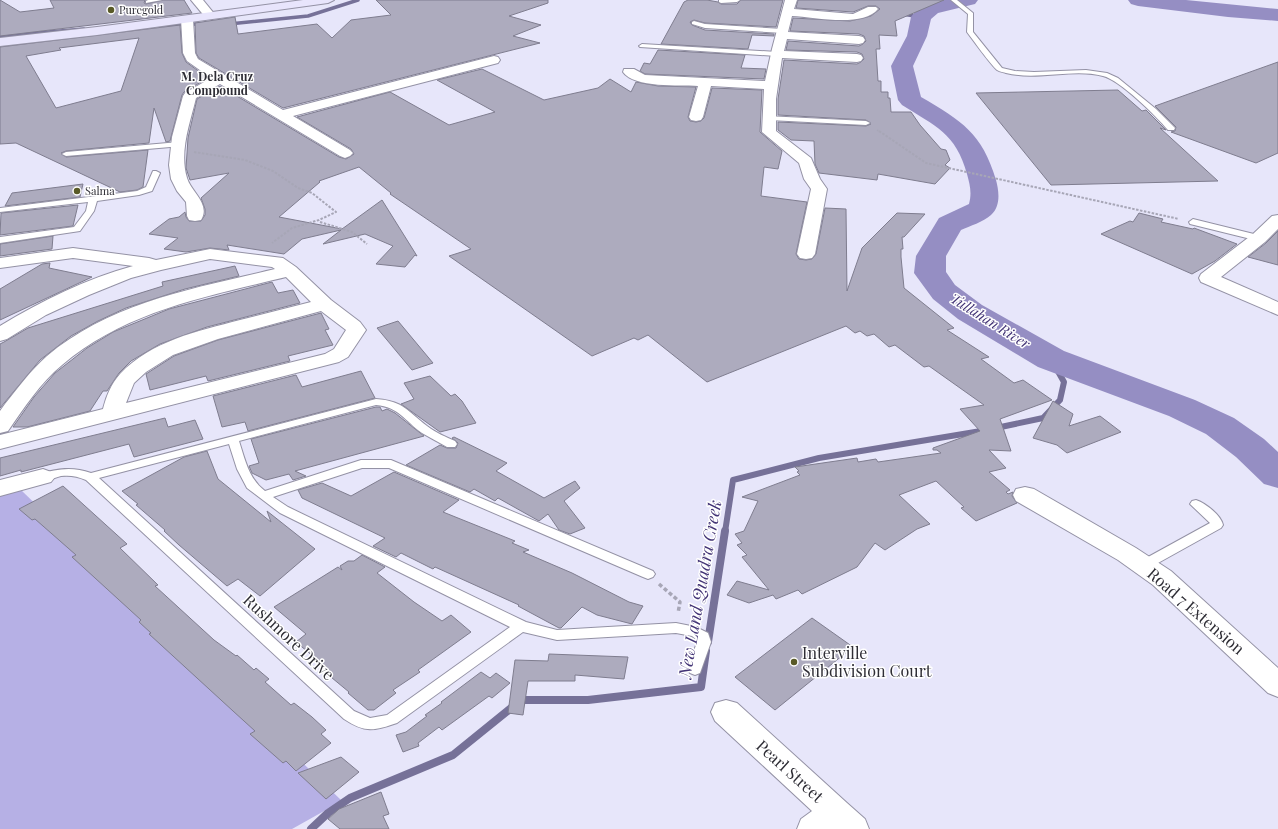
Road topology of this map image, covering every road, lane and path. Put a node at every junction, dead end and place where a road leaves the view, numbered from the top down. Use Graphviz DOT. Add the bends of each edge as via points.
graph roads {
  1 [pos="160,0"];
  2 [pos="197,0"];
  3 [pos="328,0"];
  4 [pos="737,0"];
  5 [pos="954,0"];
  6 [pos="721,1"];
  7 [pos="148,2"];
  8 [pos="789,6"];
  9 [pos="872,9"];
  10 [pos="210,16"];
  11 [pos="186,19"];
  12 [pos="694,23"];
  13 [pos="783,33"];
  14 [pos="859,40"];
  15 [pos="0,42"];
  16 [pos="642,46"];
  17 [pos="777,54"];
  18 [pos="857,58"];
  19 [pos="494,60"];
  20 [pos="629,72"];
  21 [pos="220,78"];
  22 [pos="706,82"];
  23 [pos="772,85"];
  24 [pos="280,115"];
  25 [pos="696,117"];
  26 [pos="768,118"];
  27 [pos="866,123"];
  28 [pos="1171,128"];
  29 [pos="178,147"];
  30 [pos="345,153"];
  31 [pos="66,154"];
  32 [pos="156,173"];
  33 [pos="93,199"];
  34 [pos="0,210"];
  35 [pos="194,216"];
  36 [pos="1278,220"];
  37 [pos="320,221"];
  38 [pos="1193,222"];
  39 [pos="1259,238"];
  40 [pos="0,240"];
  41 [pos="272,243"];
  42 [pos="368,244"];
  43 [pos="806,254"];
  44 [pos="18,261"];
  45 [pos="0,263"];
  46 [pos="158,265"];
  47 [pos="290,271"];
  48 [pos="0,272"];
  49 [pos="324,304"];
  50 [pos="1278,309"];
  51 [pos="0,335"];
  52 [pos="113,412"];
  53 [pos="0,426"];
  54 [pos="233,440"];
  55 [pos="0,442"];
  56 [pos="451,444"];
  57 [pos="43,477"];
  58 [pos="90,477"];
  59 [pos="0,488"];
  60 [pos="1025,495"];
  61 [pos="264,496"];
  62 [pos="1196,504"];
  63 [pos="1144,565"];
  64 [pos="648,574"];
  65 [pos="521,626"];
  66 [pos="676,628"];
  67 [pos="695,669"];
  68 [pos="1278,685"];
  69 [pos="726,712"];
  70 [pos="834,824"];
  1 -- 7 [label="lane"];
  2 -- 10 [label="street"];
  3 -- 10 [label="main road"];
  4 -- 6 [label="lane"];
  5 -- 28 [label="lane" via="971,14 970,32 1000,69 1034,74 1105,74 1116,78"];
  8 -- 9 [label="street" via="853,17"];
  8 -- 13 [label="street"];
  10 -- 11 [label="main road"];
  11 -- 15 [label="main road"];
  11 -- 21 [label="street" via="190,57"];
  12 -- 13 [label="lane"];
  13 -- 14 [label="street"];
  13 -- 17 [label="street"];
  16 -- 17 [label="lane"];
  17 -- 18 [label="street"];
  17 -- 23 [label="street"];
  19 -- 24 [label="street"];
  20 -- 22 [label="street" via="642,79"];
  21 -- 24 [label="street"];
  21 -- 29 [label="street" via="190,96"];
  22 -- 23 [label="street"];
  22 -- 25 [label="street"];
  23 -- 26 [label="street"];
  24 -- 30 [label="street"];
  26 -- 27 [label="lane"];
  26 -- 43 [label="street" via="769,132 806,160 812,179 819,189"];
  27 -- 38 [label="path" via="926,163"];
  29 -- 31 [label="lane"];
  29 -- 35 [label="street" via="178,175 182,188 194,201"];
  29 -- 37 [label="path" via="245,160 273,171 298,188 312,193 336,212"];
  32 -- 33 [label="lane" via="150,189 146,191"];
  33 -- 34 [label="lane"];
  33 -- 40 [label="lane" via="90,211 77,229"];
  36 -- 39 [label="street"];
  37 -- 41 [label="path" via="293,228"];
  37 -- 42 [label="path" via="352,231"];
  38 -- 39 [label="lane"];
  39 -- 50 [label="street" via="1208,278"];
  44 -- 45 [label="street"];
  44 -- 46 [label="street" via="73,253"];
  44 -- 48 [label="street"];
  46 -- 47 [label="street" via="210,254 277,262"];
  46 -- 51 [label="street" via="124,274 82,291"];
  47 -- 49 [label="street"];
  47 -- 53 [label="street" via="169,301 145,308 115,322 78,342 54,361"];
  49 -- 52 [label="street" via="192,340 166,350 127,379 118,393"];
  49 -- 52 [label="street" via="356,330 341,353 332,358"];
  52 -- 55 [label="street"];
  54 -- 56 [label="lane" via="376,402 400,408 424,429"];
  54 -- 58 [label="lane"];
  54 -- 61 [label="lane" via="244,472 251,484"];
  57 -- 58 [label="lane, Rushmore Drive" via="76,471"];
  57 -- 59 [label="street"];
  58 -- 65 [label="lane, Rushmore Drive" via="349,715 362,724 375,725 392,719"];
  60 -- 63 [label="street, Road 7 Extension"];
  61 -- 64 [label="lane" via="361,464 391,464"];
  61 -- 65 [label="lane" via="284,510"];
  62 -- 63 [label="lane" via="1216,521 1217,525"];
  63 -- 68 [label="street, Road 7 Extension" via="1162,578"];
  64 -- 66 [label="path" via="680,602"];
  65 -- 66 [label="lane" via="557,635"];
  66 -- 67 [label="lane" via="696,632 703,637 704,642"];
  69 -- 70 [label="street, Pearl Street"];
}
